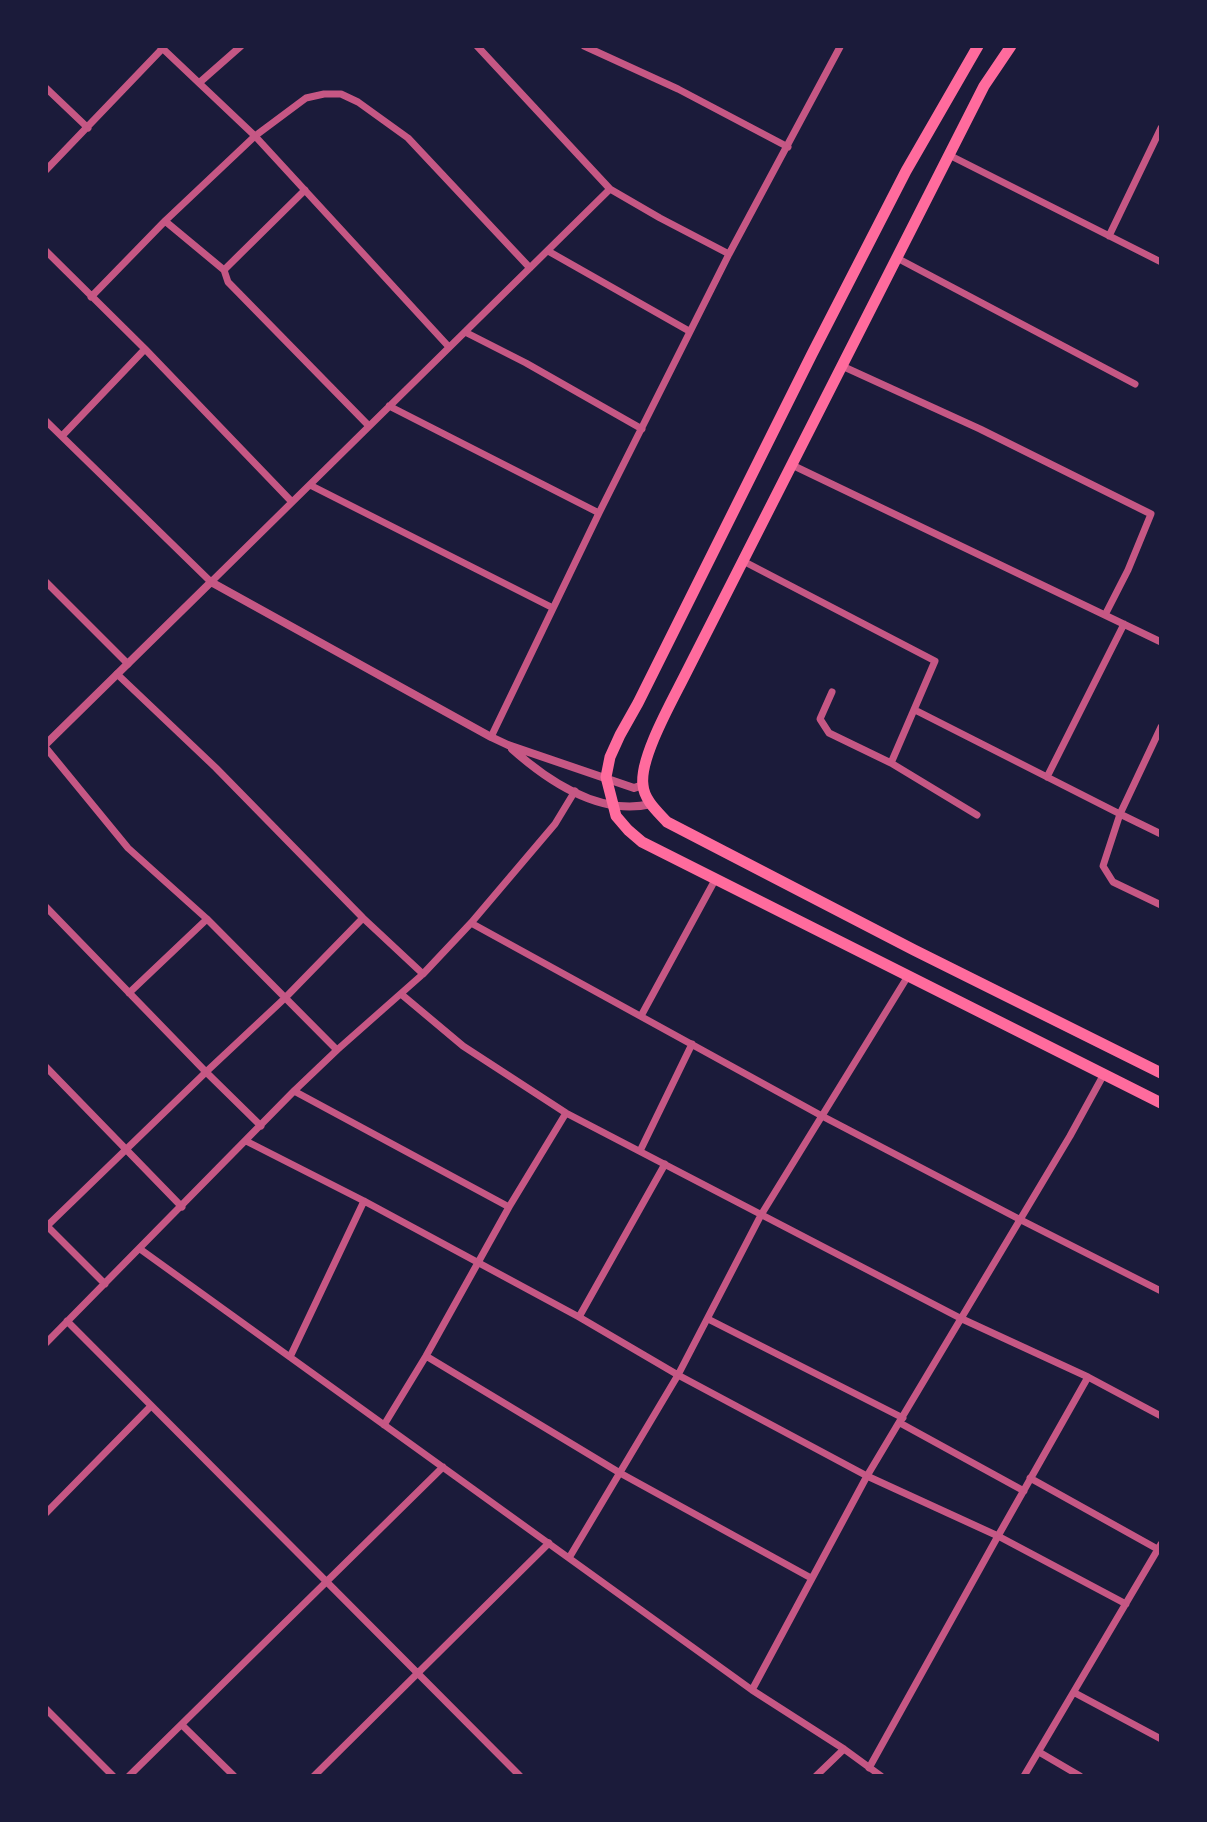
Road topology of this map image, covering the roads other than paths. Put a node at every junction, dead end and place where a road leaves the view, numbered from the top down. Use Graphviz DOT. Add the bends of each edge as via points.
graph roads {
  1 [pos="241,46"];
  2 [pos="477,46"];
  3 [pos="584,46"];
  4 [pos="839,46"];
  5 [pos="978,46"];
  6 [pos="1011,46"];
  7 [pos="161,47"];
  8 [pos="199,83"];
  9 [pos="46,88"];
  10 [pos="88,128"];
  11 [pos="1161,128"];
  12 [pos="255,136"];
  13 [pos="788,147"];
  14 [pos="949,155"];
  15 [pos="46,170"];
  16 [pos="610,189"];
  17 [pos="305,190"];
  18 [pos="165,221"];
  19 [pos="1109,236"];
  20 [pos="46,251"];
  21 [pos="548,251"];
  22 [pos="729,254"];
  23 [pos="897,258"];
  24 [pos="1161,262"];
  25 [pos="530,268"];
  26 [pos="224,270"];
  27 [pos="91,297"];
  28 [pos="689,331"];
  29 [pos="465,332"];
  30 [pos="449,347"];
  31 [pos="145,349"];
  32 [pos="842,366"];
  33 [pos="1135,384"];
  34 [pos="389,406"];
  35 [pos="46,421"];
  36 [pos="369,426"];
  37 [pos="642,429"];
  38 [pos="62,436"];
  39 [pos="792,465"];
  40 [pos="310,485"];
  41 [pos="292,502"];
  42 [pos="599,513"];
  43 [pos="743,561"];
  44 [pos="46,582"];
  45 [pos="211,582"];
  46 [pos="553,608"];
  47 [pos="1105,615"];
  48 [pos="1124,624"];
  49 [pos="1161,642"];
  50 [pos="128,664"];
  51 [pos="117,674"];
  52 [pos="832,692"];
  53 [pos="915,710"];
  54 [pos="1161,727"];
  55 [pos="491,737"];
  56 [pos="508,745"];
  57 [pos="46,746"];
  58 [pos="891,763"];
  59 [pos="606,777"];
  60 [pos="1047,777"];
  61 [pos="643,785"];
  62 [pos="575,791"];
  63 [pos="651,804"];
  64 [pos="612,806"];
  65 [pos="1120,814"];
  66 [pos="977,815"];
  67 [pos="1161,834"];
  68 [pos="715,880"];
  69 [pos="1161,905"];
  70 [pos="46,907"];
  71 [pos="363,918"];
  72 [pos="207,919"];
  73 [pos="471,923"];
  74 [pos="423,974"];
  75 [pos="908,976"];
  76 [pos="129,993"];
  77 [pos="401,994"];
  78 [pos="285,998"];
  79 [pos="641,1016"];
  80 [pos="692,1044"];
  81 [pos="337,1050"];
  82 [pos="46,1067"];
  83 [pos="206,1072"];
  84 [pos="1161,1073"];
  85 [pos="1104,1074"];
  86 [pos="294,1091"];
  87 [pos="1161,1103"];
  88 [pos="566,1113"];
  89 [pos="822,1116"];
  90 [pos="261,1126"];
  91 [pos="246,1141"];
  92 [pos="125,1149"];
  93 [pos="640,1151"];
  94 [pos="665,1164"];
  95 [pos="364,1201"];
  96 [pos="182,1207"];
  97 [pos="509,1207"];
  98 [pos="761,1215"];
  99 [pos="1019,1219"];
  100 [pos="46,1226"];
  101 [pos="140,1249"];
  102 [pos="478,1263"];
  103 [pos="105,1284"];
  104 [pos="1161,1291"];
  105 [pos="579,1317"];
  106 [pos="960,1318"];
  107 [pos="708,1319"];
  108 [pos="67,1321"];
  109 [pos="46,1343"];
  110 [pos="426,1356"];
  111 [pos="290,1357"];
  112 [pos="678,1375"];
  113 [pos="1088,1377"];
  114 [pos="151,1406"];
  115 [pos="1161,1416"];
  116 [pos="902,1421"];
  117 [pos="384,1425"];
  118 [pos="443,1467"];
  119 [pos="620,1473"];
  120 [pos="867,1476"];
  121 [pos="1030,1478"];
  122 [pos="1024,1491"];
  123 [pos="46,1513"];
  124 [pos="998,1536"];
  125 [pos="549,1543"];
  126 [pos="1160,1548"];
  127 [pos="569,1558"];
  128 [pos="811,1578"];
  129 [pos="327,1581"];
  130 [pos="1126,1604"];
  131 [pos="418,1673"];
  132 [pos="752,1690"];
  133 [pos="1075,1693"];
  134 [pos="46,1709"];
  135 [pos="182,1725"];
  136 [pos="1161,1739"];
  137 [pos="844,1749"];
  138 [pos="1039,1752"];
  139 [pos="869,1768"];
  140 [pos="113,1776"];
  141 [pos="129,1776"];
  142 [pos="234,1776"];
  143 [pos="314,1776"];
  144 [pos="520,1776"];
  145 [pos="816,1776"];
  146 [pos="881,1776"];
  147 [pos="1024,1776"];
  148 [pos="1080,1776"];
  1 -- 8 [label="street"];
  2 -- 16 [label="street"];
  3 -- 13 [label="street"];
  4 -- 13 [label="street"];
  5 -- 59 [label="highway" via="906,171 812,354 620,735"];
  6 -- 14 [label="highway"];
  7 -- 8 [label="street"];
  7 -- 10 [label="street"];
  8 -- 12 [label="street"];
  9 -- 10 [label="street"];
  10 -- 15 [label="street"];
  11 -- 19 [label="street"];
  12 -- 17 [label="street"];
  12 -- 18 [label="street"];
  12 -- 25 [label="street" via="306,98 341,94 358,102 408,138"];
  13 -- 22 [label="street"];
  14 -- 19 [label="street"];
  14 -- 23 [label="highway"];
  16 -- 21 [label="street"];
  16 -- 22 [label="street"];
  17 -- 26 [label="street"];
  17 -- 30 [label="street"];
  18 -- 26 [label="street"];
  18 -- 27 [label="street"];
  19 -- 24 [label="street"];
  20 -- 27 [label="street"];
  21 -- 25 [label="street"];
  21 -- 28 [label="street"];
  22 -- 28 [label="street"];
  23 -- 32 [label="highway"];
  23 -- 33 [label="street"];
  25 -- 29 [label="street"];
  26 -- 36 [label="street" via="228,282"];
  27 -- 31 [label="street"];
  28 -- 37 [label="street"];
  29 -- 30 [label="street"];
  29 -- 37 [label="street"];
  30 -- 34 [label="street"];
  31 -- 38 [label="street"];
  31 -- 41 [label="street"];
  32 -- 39 [label="highway"];
  32 -- 47 [label="street" via="1151,514"];
  34 -- 36 [label="street"];
  34 -- 42 [label="street"];
  35 -- 38 [label="street"];
  36 -- 40 [label="street"];
  37 -- 42 [label="street"];
  38 -- 45 [label="street"];
  39 -- 43 [label="highway"];
  39 -- 47 [label="street"];
  40 -- 41 [label="street"];
  40 -- 46 [label="street"];
  41 -- 45 [label="street"];
  42 -- 46 [label="street"];
  43 -- 53 [label="street" via="935,661"];
  43 -- 61 [label="highway" via="655,735"];
  44 -- 50 [label="street"];
  45 -- 50 [label="street"];
  45 -- 55 [label="street"];
  46 -- 55 [label="street"];
  47 -- 48 [label="street"];
  48 -- 49 [label="street"];
  48 -- 60 [label="street"];
  50 -- 51 [label="street"];
  51 -- 57 [label="street"];
  51 -- 71 [label="street"];
  52 -- 58 [label="street" via="820,719 829,733"];
  53 -- 58 [label="street"];
  53 -- 60 [label="street"];
  54 -- 65 [label="street"];
  55 -- 56 [label="street"];
  56 -- 59 [label="street"];
  56 -- 62 [label="street" via="534,768"];
  57 -- 72 [label="street" via="128,848"];
  58 -- 66 [label="street"];
  59 -- 61 [label="street" via="634,788"];
  59 -- 64 [label="highway"];
  60 -- 65 [label="street"];
  61 -- 63 [label="highway"];
  62 -- 64 [label="street"];
  62 -- 73 [label="street" via="555,824"];
  63 -- 64 [label="street"];
  63 -- 84 [label="highway" via="681,830"];
  64 -- 68 [label="highway" via="642,842"];
  65 -- 67 [label="street"];
  65 -- 69 [label="street" via="1103,866 1113,882"];
  68 -- 75 [label="highway"];
  68 -- 79 [label="street"];
  70 -- 76 [label="street"];
  71 -- 74 [label="street"];
  71 -- 78 [label="street"];
  72 -- 76 [label="street"];
  72 -- 78 [label="street"];
  73 -- 74 [label="street"];
  73 -- 79 [label="street"];
  74 -- 77 [label="street"];
  75 -- 85 [label="highway"];
  75 -- 89 [label="street"];
  76 -- 83 [label="street"];
  77 -- 81 [label="street"];
  77 -- 88 [label="street" via="463,1046"];
  78 -- 81 [label="street"];
  78 -- 83 [label="street"];
  79 -- 80 [label="street"];
  80 -- 89 [label="street"];
  80 -- 93 [label="street"];
  81 -- 86 [label="street"];
  82 -- 92 [label="street"];
  83 -- 90 [label="street"];
  83 -- 92 [label="street"];
  85 -- 87 [label="highway"];
  85 -- 99 [label="street"];
  86 -- 90 [label="street"];
  86 -- 97 [label="street"];
  88 -- 93 [label="street"];
  88 -- 97 [label="street"];
  89 -- 98 [label="street"];
  89 -- 99 [label="street"];
  90 -- 91 [label="street"];
  91 -- 95 [label="street"];
  91 -- 96 [label="street"];
  92 -- 96 [label="street"];
  92 -- 100 [label="street"];
  93 -- 94 [label="street"];
  94 -- 98 [label="street"];
  94 -- 105 [label="street"];
  95 -- 102 [label="street"];
  95 -- 111 [label="street"];
  96 -- 101 [label="street"];
  97 -- 102 [label="street"];
  98 -- 106 [label="street"];
  98 -- 107 [label="street"];
  99 -- 104 [label="street"];
  99 -- 106 [label="street"];
  100 -- 103 [label="street"];
  101 -- 103 [label="street"];
  101 -- 111 [label="street"];
  102 -- 105 [label="street"];
  102 -- 110 [label="street"];
  103 -- 108 [label="street"];
  105 -- 112 [label="street"];
  106 -- 113 [label="street"];
  106 -- 116 [label="street"];
  107 -- 112 [label="street"];
  107 -- 116 [label="street"];
  108 -- 109 [label="street"];
  108 -- 114 [label="street"];
  110 -- 117 [label="street"];
  110 -- 119 [label="street"];
  111 -- 117 [label="street"];
  112 -- 119 [label="street"];
  112 -- 120 [label="street"];
  113 -- 115 [label="street"];
  113 -- 121 [label="street"];
  114 -- 123 [label="street"];
  114 -- 129 [label="street"];
  116 -- 120 [label="street"];
  116 -- 122 [label="street"];
  117 -- 118 [label="street"];
  118 -- 125 [label="street"];
  118 -- 129 [label="street"];
  119 -- 127 [label="street"];
  119 -- 128 [label="street"];
  120 -- 124 [label="street"];
  120 -- 128 [label="street"];
  121 -- 122 [label="street"];
  121 -- 126 [label="street"];
  122 -- 124 [label="street"];
  124 -- 130 [label="street"];
  124 -- 139 [label="street"];
  125 -- 127 [label="street"];
  125 -- 131 [label="street"];
  126 -- 130 [label="street"];
  127 -- 132 [label="street"];
  128 -- 132 [label="street"];
  129 -- 131 [label="street"];
  129 -- 135 [label="street"];
  130 -- 133 [label="street"];
  131 -- 143 [label="street"];
  131 -- 144 [label="street"];
  132 -- 137 [label="street"];
  133 -- 136 [label="street"];
  133 -- 138 [label="street"];
  134 -- 140 [label="street"];
  135 -- 141 [label="street"];
  135 -- 142 [label="street"];
  137 -- 139 [label="street"];
  137 -- 145 [label="street"];
  138 -- 147 [label="street"];
  138 -- 148 [label="street"];
  139 -- 146 [label="street"];
}
